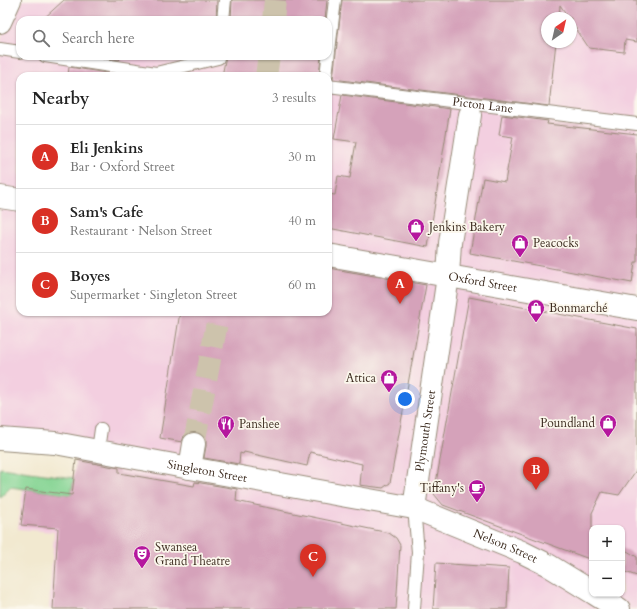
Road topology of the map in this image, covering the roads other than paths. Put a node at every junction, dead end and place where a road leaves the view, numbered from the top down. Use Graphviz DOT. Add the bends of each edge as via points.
graph roads {
  1 [pos="10,0"];
  2 [pos="225,0"];
  3 [pos="335,0"];
  4 [pos="223,16"];
  5 [pos="0,22"];
  6 [pos="332,25"];
  7 [pos="0,49"];
  8 [pos="16,51"];
  9 [pos="71,60"];
  10 [pos="210,60"];
  11 [pos="328,60"];
  12 [pos="149,72"];
  13 [pos="160,72"];
  14 [pos="326,72"];
  15 [pos="332,86"];
  16 [pos="470,115"];
  17 [pos="637,124"];
  18 [pos="0,197"];
  19 [pos="16,199"];
  20 [pos="332,256"];
  21 [pos="448,276"];
  22 [pos="637,309"];
  23 [pos="0,439"];
  24 [pos="194,444"];
  25 [pos="190,468"];
  26 [pos="414,508"];
  27 [pos="589,590"];
  28 [pos="599,597"];
  29 [pos="615,608"];
  30 [pos="414,609"];
  1 -- 5 [label="street"];
  2 -- 4 [label="lane"];
  3 -- 6 [label="lane"];
  7 -- 8 [label="lane"];
  9 -- 12 [label="lane"];
  10 -- 13 [label="lane"];
  11 -- 14 [label="lane"];
  15 -- 17 [label="lane, Picton Lane"];
  16 -- 21 [label="street, Plymouth Street" via="450,243"];
  18 -- 19 [label="street"];
  20 -- 21 [label="street, Oxford Street"];
  21 -- 22 [label="street, Oxford Street"];
  21 -- 26 [label="street, Plymouth Street"];
  23 -- 25 [label="street, Singleton Street" via="55,443 100,440"];
  24 -- 25 [label="street"];
  25 -- 26 [label="street, Singleton Street"];
  26 -- 27 [label="street, Nelson Street" via="522,552"];
  26 -- 30 [label="lane, Plymouth Street" via="418,552"];
  28 -- 29 [label="street"];
}
